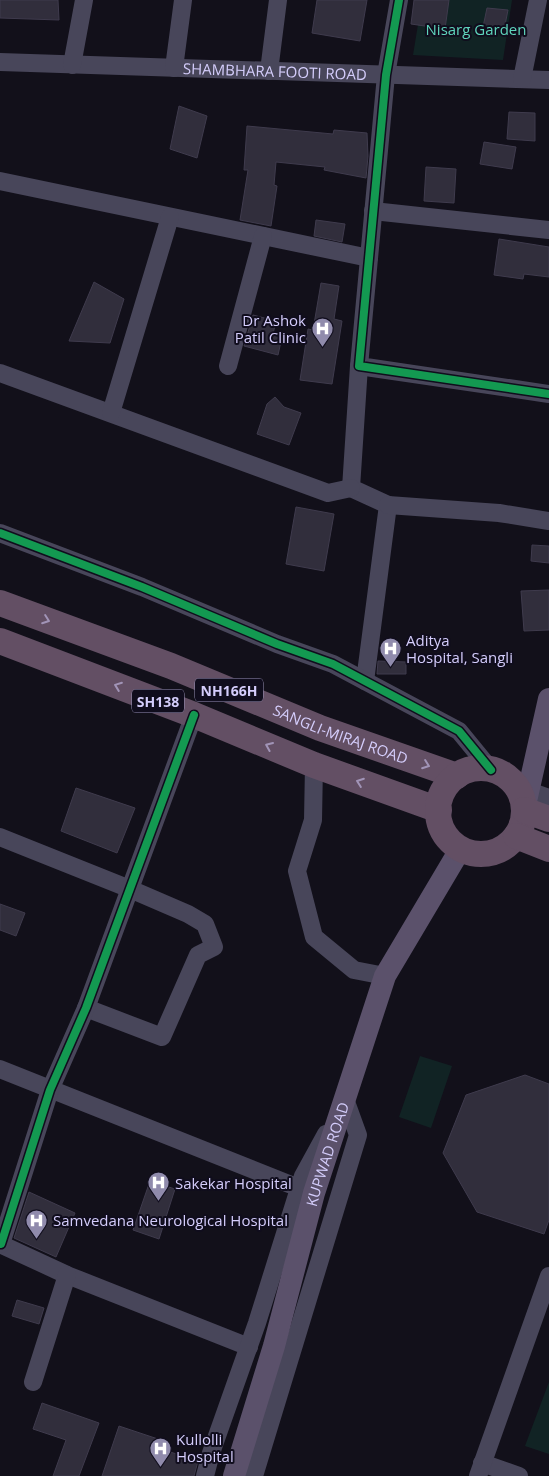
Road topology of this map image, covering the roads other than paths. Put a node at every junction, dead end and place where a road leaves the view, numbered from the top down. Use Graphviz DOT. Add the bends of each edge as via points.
graph roads {
  1 [pos="84,0"];
  2 [pos="183,0"];
  3 [pos="278,0"];
  4 [pos="399,0"];
  5 [pos="538,0"];
  6 [pos="0,62"];
  7 [pos="72,65"];
  8 [pos="174,68"];
  9 [pos="269,71"];
  10 [pos="386,75"];
  11 [pos="522,80"];
  12 [pos="549,80"];
  13 [pos="0,181"];
  14 [pos="373,211"];
  15 [pos="170,217"];
  16 [pos="549,230"];
  17 [pos="263,236"];
  18 [pos="369,258"];
  19 [pos="228,366"];
  20 [pos="359,366"];
  21 [pos="0,373"];
  22 [pos="549,394"];
  23 [pos="111,413"];
  24 [pos="351,488"];
  25 [pos="388,504"];
  26 [pos="549,521"];
  27 [pos="0,533"];
  28 [pos="0,603"];
  29 [pos="0,641"];
  30 [pos="366,681"];
  31 [pos="549,699"];
  32 [pos="194,715"];
  33 [pos="314,765"];
  34 [pos="491,770"];
  35 [pos="458,776"];
  36 [pos="534,800"];
  37 [pos="439,810"];
  38 [pos="549,819"];
  39 [pos="516,836"];
  40 [pos="0,837"];
  41 [pos="461,848"];
  42 [pos="549,849"];
  43 [pos="130,889"];
  44 [pos="385,976"];
  45 [pos="86,1008"];
  46 [pos="0,1069"];
  47 [pos="50,1090"];
  48 [pos="345,1099"];
  49 [pos="307,1190"];
  50 [pos="0,1244"];
  51 [pos="67,1275"];
  52 [pos="549,1276"];
  53 [pos="249,1347"];
  54 [pos="33,1382"];
  55 [pos="480,1469"];
  56 [pos="205,1476"];
  57 [pos="234,1476"];
  58 [pos="254,1476"];
  59 [pos="519,1476"];
  1 -- 7 [label="street"];
  2 -- 8 [label="street"];
  3 -- 9 [label="street"];
  4 -- 10 [label="street"];
  5 -- 11 [label="street"];
  6 -- 7 [label="street, SHAMBHARA FOOTI ROAD"];
  7 -- 8 [label="street, SHAMBHARA FOOTI ROAD"];
  8 -- 9 [label="street, SHAMBHARA FOOTI ROAD"];
  9 -- 10 [label="street, SHAMBHARA FOOTI ROAD"];
  10 -- 11 [label="street, SHAMBHARA FOOTI ROAD"];
  10 -- 14 [label="street"];
  11 -- 12 [label="street, SHAMBHARA FOOTI ROAD"];
  13 -- 15 [label="street"];
  14 -- 16 [label="street"];
  14 -- 18 [label="street"];
  15 -- 17 [label="street"];
  15 -- 23 [label="street"];
  17 -- 18 [label="street"];
  17 -- 19 [label="street"];
  18 -- 20 [label="street"];
  20 -- 22 [label="street"];
  20 -- 24 [label="street"];
  21 -- 23 [label="street"];
  23 -- 24 [label="street" via="328,493"];
  24 -- 25 [label="street"];
  25 -- 26 [label="street" via="499,513"];
  25 -- 30 [label="street"];
  27 -- 30 [label="street" via="333,664"];
  28 -- 35 [label="highway, SANGLI-MIRAJ ROAD / NH166H, one-way" via="171,666 320,728"];
  32 -- 29 [label="highway, SH138, one-way"];
  30 -- 34 [label="street" via="459,730"];
  31 -- 36 [label="main road"];
  33 -- 32 [label="highway, SH138, one-way"];
  32 -- 43 [label="street"];
  37 -- 33 [label="highway, SH138, one-way"];
  33 -- 44 [label="street" via="313,820 297,871 314,937 354,970"];
  34 -- 35 [label="highway" via="477,769"];
  34 -- 36 [label="highway" via="504,775 522,796"];
  35 -- 37 [label="highway" via="443,791"];
  36 -- 38 [label="highway"];
  36 -- 39 [label="highway"];
  37 -- 41 [label="highway" via="444,832 452,843"];
  39 -- 41 [label="highway" via="493,853 479,854"];
  39 -- 42 [label="highway"];
  40 -- 43 [label="street"];
  41 -- 44 [label="main road, KUPWAD ROAD"];
  43 -- 45 [label="street"];
  43 -- 45 [label="street" via="205,924 214,947 198,955 162,1037"];
  44 -- 48 [label="main road, KUPWAD ROAD"];
  45 -- 47 [label="street"];
  46 -- 47 [label="street"];
  47 -- 49 [label="street"];
  47 -- 50 [label="street"];
  48 -- 49 [label="main road, KUPWAD ROAD"];
  48 -- 58 [label="street" via="358,1135"];
  49 -- 53 [label="street"];
  49 -- 57 [label="main road, KUPWAD ROAD" via="274,1346"];
  50 -- 51 [label="street"];
  51 -- 53 [label="street"];
  51 -- 54 [label="street"];
  52 -- 55 [label="street"];
  53 -- 56 [label="street"];
  55 -- 59 [label="street"];
}
